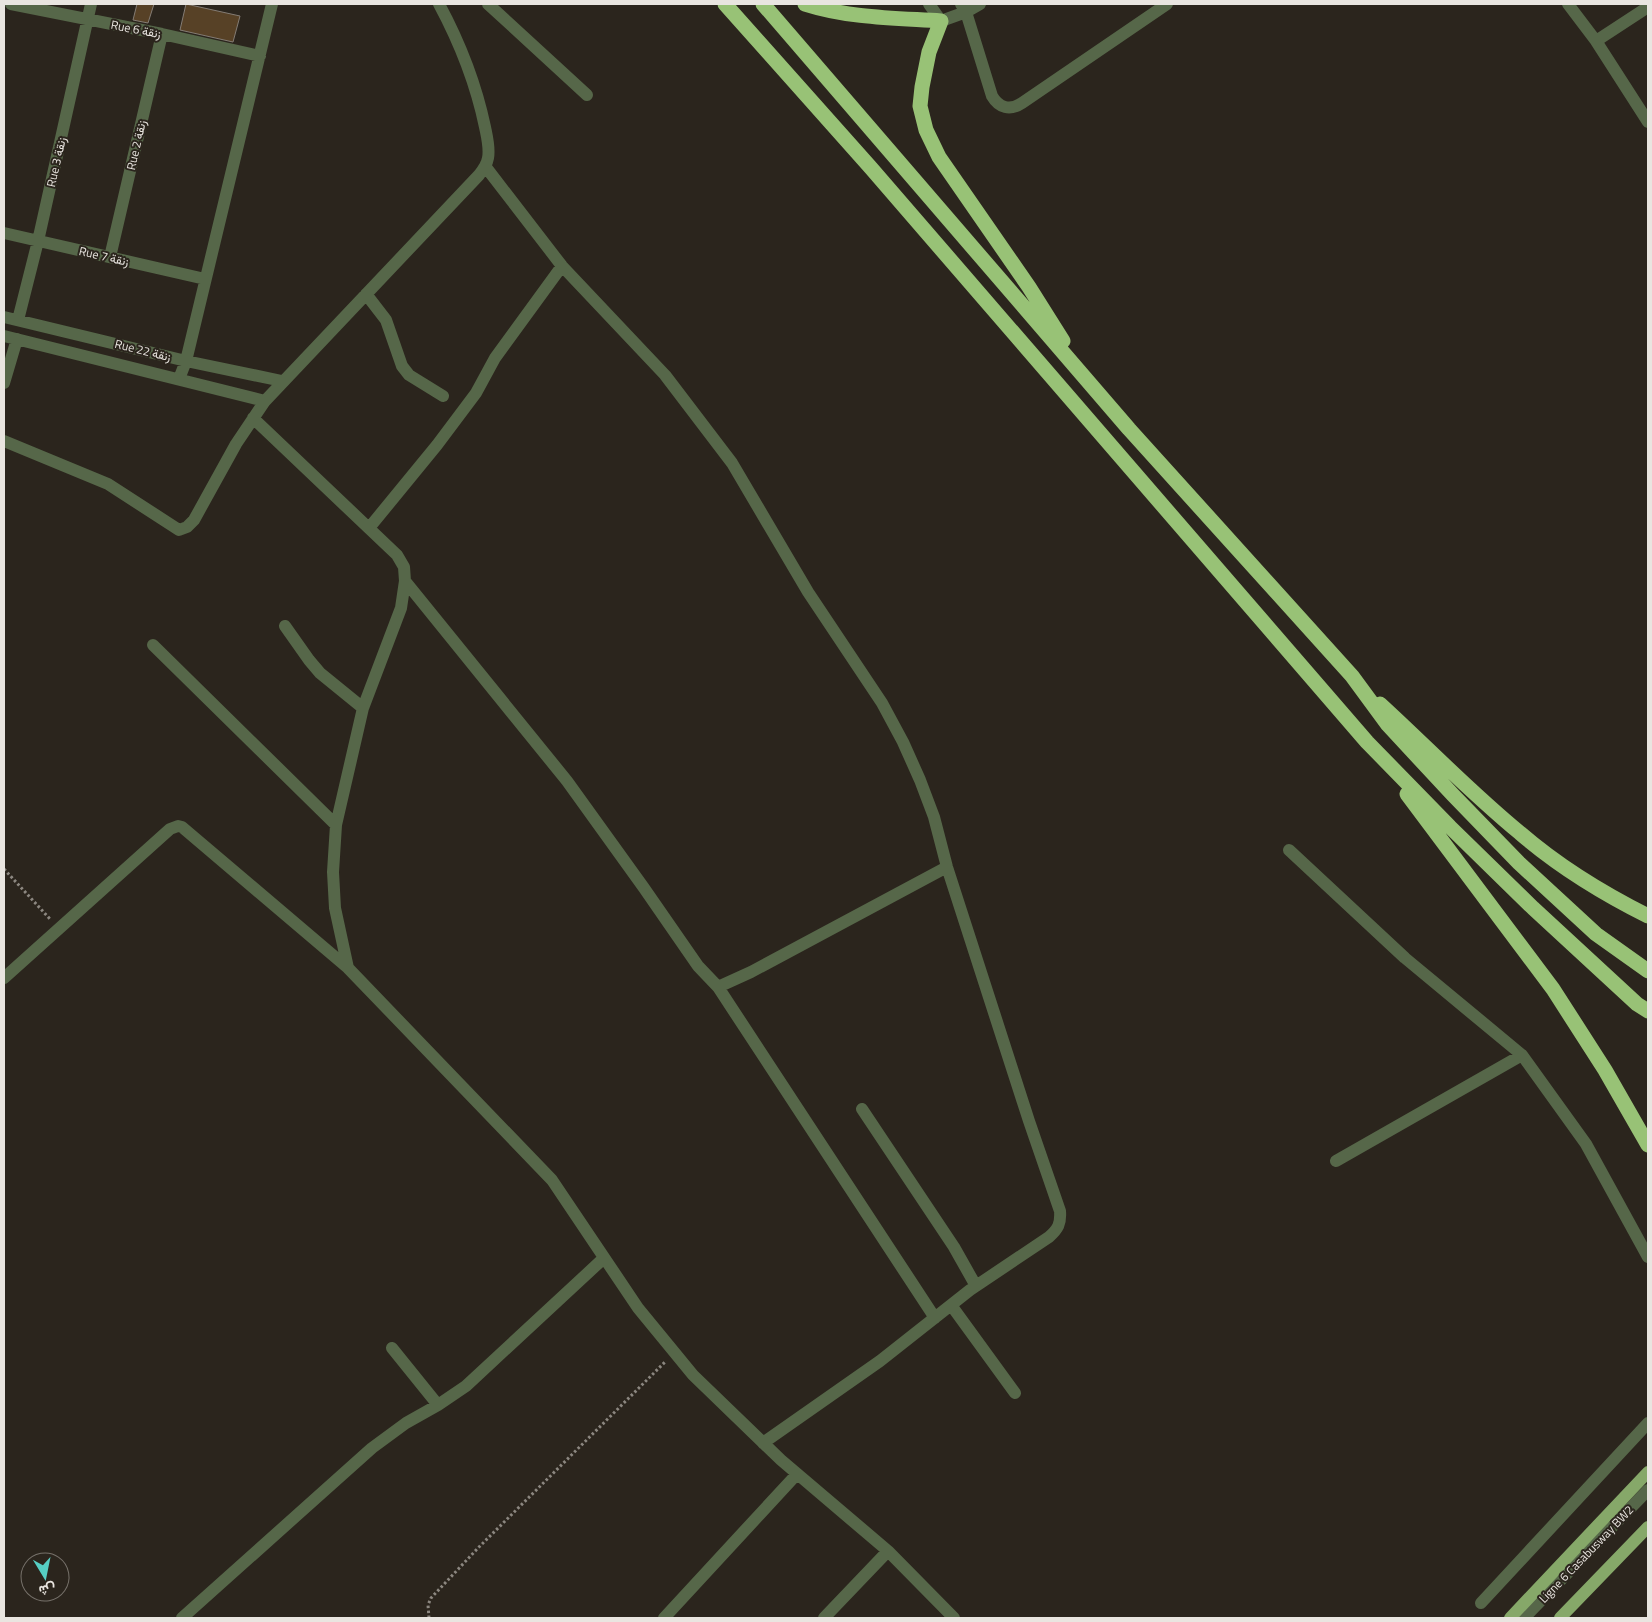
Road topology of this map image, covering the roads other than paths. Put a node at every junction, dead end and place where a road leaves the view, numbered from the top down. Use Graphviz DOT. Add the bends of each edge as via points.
graph roads {
  1 [pos="11,4"];
  2 [pos="91,4"];
  3 [pos="272,4"];
  4 [pos="439,4"];
  5 [pos="488,4"];
  6 [pos="725,4"];
  7 [pos="763,4"];
  8 [pos="929,4"];
  9 [pos="980,4"];
  10 [pos="1167,4"];
  11 [pos="1568,4"];
  12 [pos="817,5"];
  13 [pos="1648,7"];
  14 [pos="963,8"];
  15 [pos="87,19"];
  16 [pos="941,21"];
  17 [pos="162,34"];
  18 [pos="1596,41"];
  19 [pos="260,56"];
  20 [pos="587,95"];
  21 [pos="1648,122"];
  22 [pos="485,166"];
  23 [pos="4,234"];
  24 [pos="38,241"];
  25 [pos="110,257"];
  26 [pos="562,266"];
  27 [pos="205,279"];
  28 [pos="366,294"];
  29 [pos="4,317"];
  30 [pos="18,320"];
  31 [pos="4,336"];
  32 [pos="17,340"];
  33 [pos="186,360"];
  34 [pos="179,379"];
  35 [pos="1087,380"];
  36 [pos="282,382"];
  37 [pos="4,383"];
  38 [pos="443,396"];
  39 [pos="265,401"];
  40 [pos="252,418"];
  41 [pos="4,440"];
  42 [pos="369,528"];
  43 [pos="405,582"];
  44 [pos="286,626"];
  45 [pos="153,645"];
  46 [pos="1352,676"];
  47 [pos="363,708"];
  48 [pos="1367,742"];
  49 [pos="336,825"];
  50 [pos="1289,850"];
  51 [pos="947,867"];
  52 [pos="1648,916"];
  53 [pos="348,968"];
  54 [pos="1648,971"];
  55 [pos="4,978"];
  56 [pos="718,987"];
  57 [pos="1648,1011"];
  58 [pos="1522,1055"];
  59 [pos="862,1109"];
  60 [pos="1648,1145"];
  61 [pos="1336,1161"];
  62 [pos="1648,1257"];
  63 [pos="604,1258"];
  64 [pos="976,1286"];
  65 [pos="950,1305"];
  66 [pos="935,1318"];
  67 [pos="392,1348"];
  68 [pos="1015,1393"];
  69 [pos="438,1405"];
  70 [pos="1648,1423"];
  71 [pos="763,1443"];
  72 [pos="1648,1472"];
  73 [pos="797,1474"];
  74 [pos="1648,1490"];
  75 [pos="1648,1501"];
  76 [pos="1648,1527"];
  77 [pos="888,1551"];
  78 [pos="1481,1603"];
  79 [pos="182,1618"];
  80 [pos="664,1618"];
  81 [pos="824,1618"];
  82 [pos="954,1618"];
  83 [pos="1510,1618"];
  84 [pos="1524,1618"];
  85 [pos="1535,1618"];
  86 [pos="1560,1618"];
  1 -- 15 [label="street, Rue 6 زنقة"];
  2 -- 15 [label="street, Rue 3 زنقة"];
  3 -- 19 [label="street"];
  4 -- 22 [label="street" via="460,46 476,93 488,142"];
  5 -- 20 [label="street"];
  6 -- 48 [label="highway" via="954,262"];
  7 -- 35 [label="highway"];
  8 -- 16 [label="street"];
  9 -- 14 [label="street"];
  10 -- 14 [label="street" via="1012,108 1000,106 992,96"];
  11 -- 18 [label="street"];
  12 -- 16 [label="highway" via="860,16"];
  13 -- 18 [label="street"];
  14 -- 16 [label="street"];
  15 -- 17 [label="street, Rue 6 زنقة"];
  15 -- 24 [label="street, Rue 3 زنقة"];
  16 -- 35 [label="highway" via="929,52 922,87 920,106 926,130 939,157 1029,287"];
  17 -- 19 [label="street, Rue 6 زنقة"];
  17 -- 25 [label="street, Rue 2 زنقة"];
  18 -- 21 [label="street"];
  19 -- 27 [label="street"];
  22 -- 26 [label="street"];
  22 -- 28 [label="street"];
  23 -- 24 [label="street, Rue 7 زنقة"];
  24 -- 25 [label="street, Rue 7 زنقة"];
  24 -- 30 [label="street, Rue 3 زنقة"];
  25 -- 27 [label="street, Rue 7 زنقة"];
  26 -- 42 [label="street" via="495,358 476,393"];
  26 -- 51 [label="street" via="666,375 732,463 808,592 882,703 903,742 934,817"];
  27 -- 33 [label="street"];
  28 -- 36 [label="street"];
  28 -- 38 [label="street" via="386,320 402,366 409,375"];
  29 -- 30 [label="street, Rue 22 زنقة"];
  30 -- 33 [label="street, Rue 22 زنقة"];
  31 -- 32 [label="street, Rue 22 زنقة"];
  32 -- 34 [label="street, Rue 22 زنقة"];
  32 -- 37 [label="street"];
  33 -- 34 [label="street"];
  33 -- 36 [label="street, Rue 22 زنقة"];
  34 -- 39 [label="street, Rue 22 زنقة"];
  35 -- 46 [label="highway"];
  36 -- 39 [label="street"];
  39 -- 40 [label="street"];
  40 -- 41 [label="street" via="194,520 179,530 108,484"];
  40 -- 42 [label="street"];
  42 -- 43 [label="street" via="397,555 404,567"];
  43 -- 47 [label="street" via="401,608"];
  43 -- 56 [label="street" via="566,781 698,966"];
  44 -- 47 [label="street" via="320,673"];
  45 -- 49 [label="street"];
  46 -- 52 [label="highway" via="1521,834 1580,877"];
  46 -- 54 [label="highway" via="1388,725 1519,863 1596,934"];
  47 -- 49 [label="street"];
  48 -- 57 [label="highway" via="1533,908"];
  48 -- 60 [label="highway" via="1553,989"];
  49 -- 53 [label="street" via="335,908"];
  50 -- 58 [label="street" via="1405,958"];
  51 -- 56 [label="street"];
  51 -- 64 [label="street" via="1060,1216 1059,1226 1049,1237"];
  53 -- 55 [label="street" via="178,826 170,829"];
  53 -- 63 [label="street" via="552,1180"];
  56 -- 66 [label="street"];
  58 -- 61 [label="street"];
  58 -- 62 [label="street" via="1586,1144"];
  59 -- 64 [label="street" via="954,1247"];
  63 -- 69 [label="street" via="466,1386"];
  63 -- 71 [label="street" via="638,1308 693,1375"];
  64 -- 65 [label="street"];
  65 -- 66 [label="street"];
  65 -- 68 [label="street"];
  66 -- 71 [label="street"];
  67 -- 69 [label="street"];
  69 -- 79 [label="street" via="372,1448"];
  70 -- 78 [label="street"];
  71 -- 73 [label="street"];
  72 -- 83 [label="main road"];
  73 -- 77 [label="street"];
  73 -- 80 [label="street"];
  74 -- 84 [label="street, Ligne 6 Casabusway BW2"];
  75 -- 85 [label="street, Ligne 6 Casabusway BW2"];
  76 -- 86 [label="main road"];
  77 -- 81 [label="street"];
  77 -- 82 [label="street"];
}
